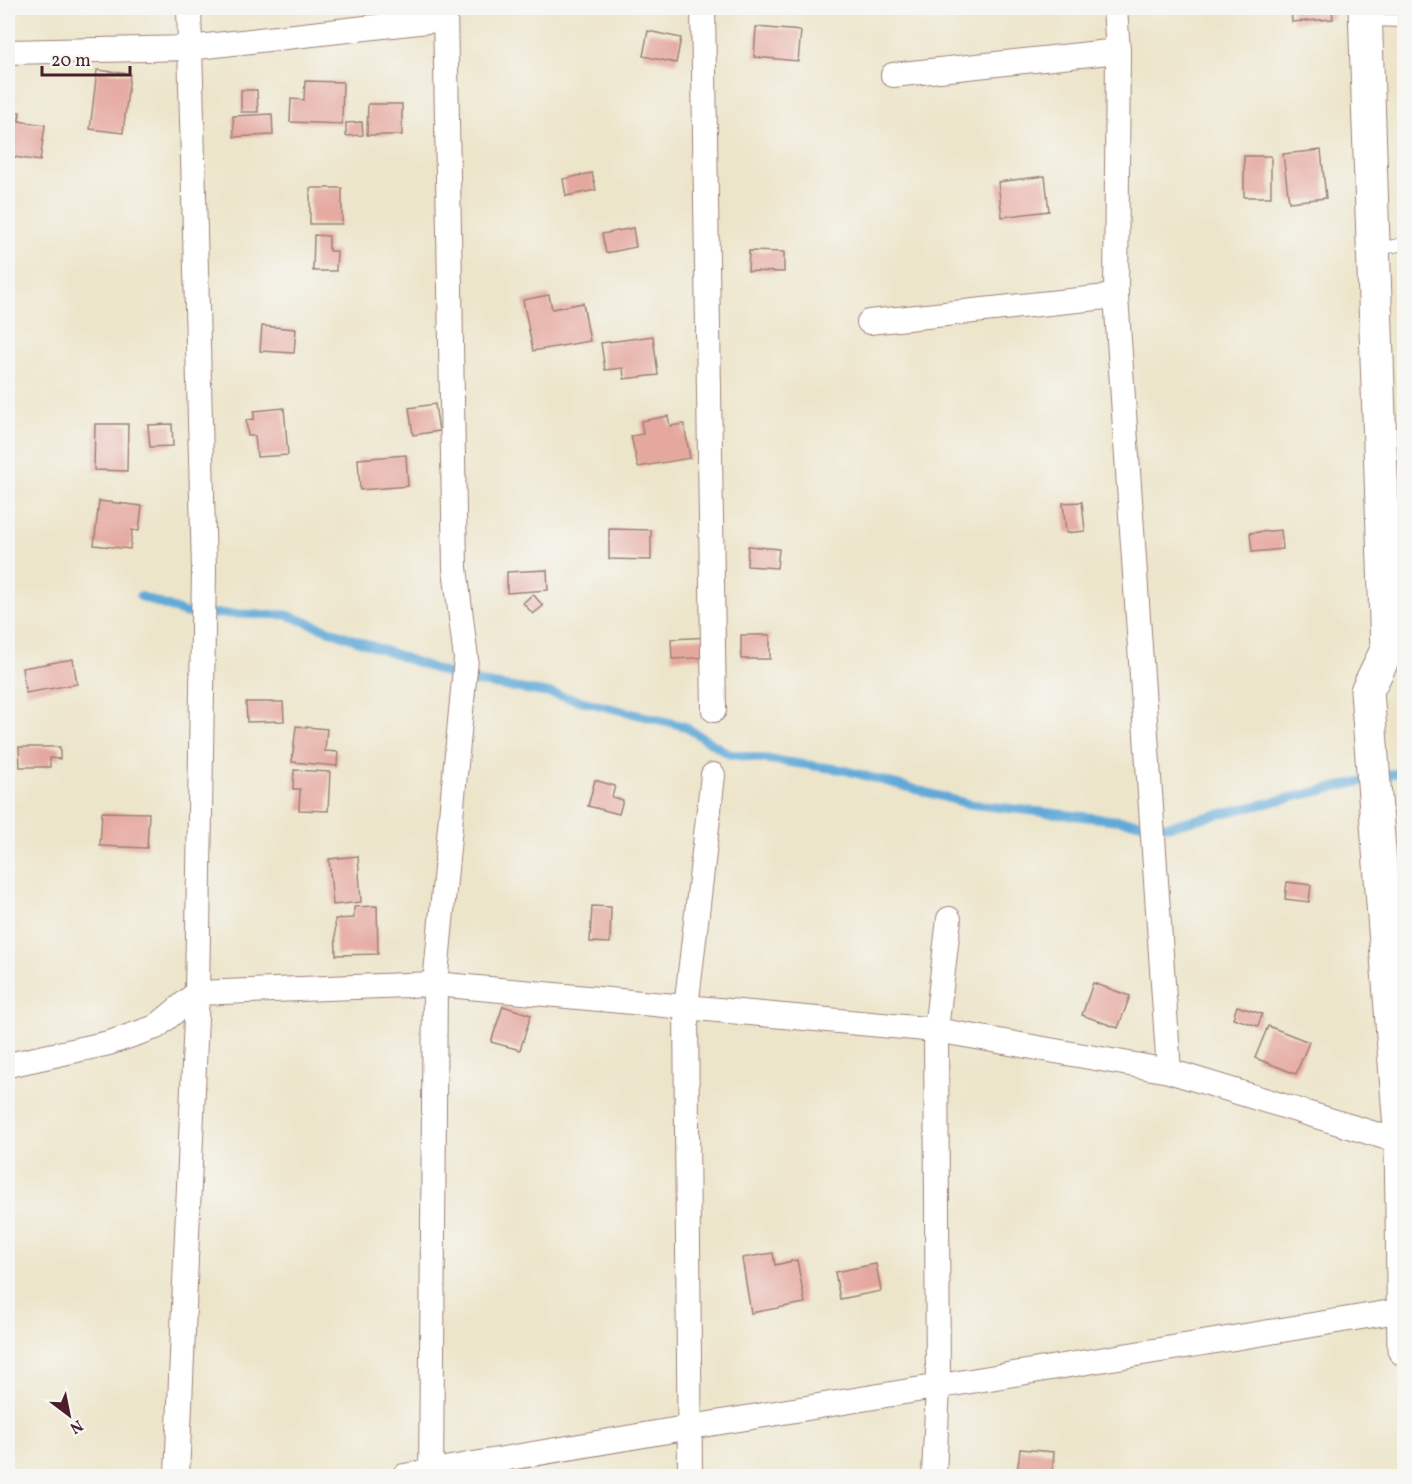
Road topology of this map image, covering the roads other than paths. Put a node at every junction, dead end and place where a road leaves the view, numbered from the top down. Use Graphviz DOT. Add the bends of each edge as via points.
graph roads {
  1 [pos="189,8"];
  2 [pos="703,8"];
  3 [pos="1114,8"];
  4 [pos="445,13"];
  5 [pos="1365,14"];
  6 [pos="1404,21"];
  7 [pos="189,48"];
  8 [pos="1118,51"];
  9 [pos="8,52"];
  10 [pos="893,75"];
  11 [pos="1389,247"];
  12 [pos="1116,296"];
  13 [pos="869,322"];
  14 [pos="714,710"];
  15 [pos="713,775"];
  16 [pos="949,919"];
  17 [pos="435,984"];
  18 [pos="197,993"];
  19 [pos="686,1008"];
  20 [pos="936,1030"];
  21 [pos="8,1065"];
  22 [pos="1169,1071"];
  23 [pos="1401,1142"];
  24 [pos="1404,1310"];
  25 [pos="1404,1349"];
  26 [pos="938,1386"];
  27 [pos="691,1427"];
  28 [pos="431,1474"];
  29 [pos="177,1476"];
  30 [pos="404,1476"];
  31 [pos="690,1476"];
  32 [pos="934,1476"];
  1 -- 7 [label="street"];
  2 -- 14 [label="street"];
  3 -- 8 [label="street"];
  4 -- 7 [label="street"];
  4 -- 17 [label="street" via="455,568 466,659"];
  5 -- 6 [label="lane"];
  5 -- 11 [label="street"];
  7 -- 9 [label="street"];
  7 -- 18 [label="street" via="204,570"];
  8 -- 10 [label="street"];
  8 -- 12 [label="street"];
  11 -- 23 [label="street" via="1387,650 1367,691"];
  12 -- 13 [label="street"];
  12 -- 22 [label="street"];
  15 -- 19 [label="street"];
  16 -- 20 [label="street"];
  17 -- 18 [label="street"];
  17 -- 19 [label="street"];
  17 -- 28 [label="street"];
  18 -- 21 [label="street" via="156,1027 109,1043"];
  18 -- 29 [label="street"];
  19 -- 20 [label="street"];
  19 -- 27 [label="street"];
  20 -- 22 [label="street"];
  20 -- 26 [label="street"];
  22 -- 23 [label="street"];
  23 -- 24 [label="street"];
  24 -- 25 [label="street"];
  24 -- 26 [label="street"];
  26 -- 27 [label="street"];
  26 -- 32 [label="street"];
  27 -- 28 [label="street"];
  27 -- 31 [label="street"];
  28 -- 30 [label="street"];
}
